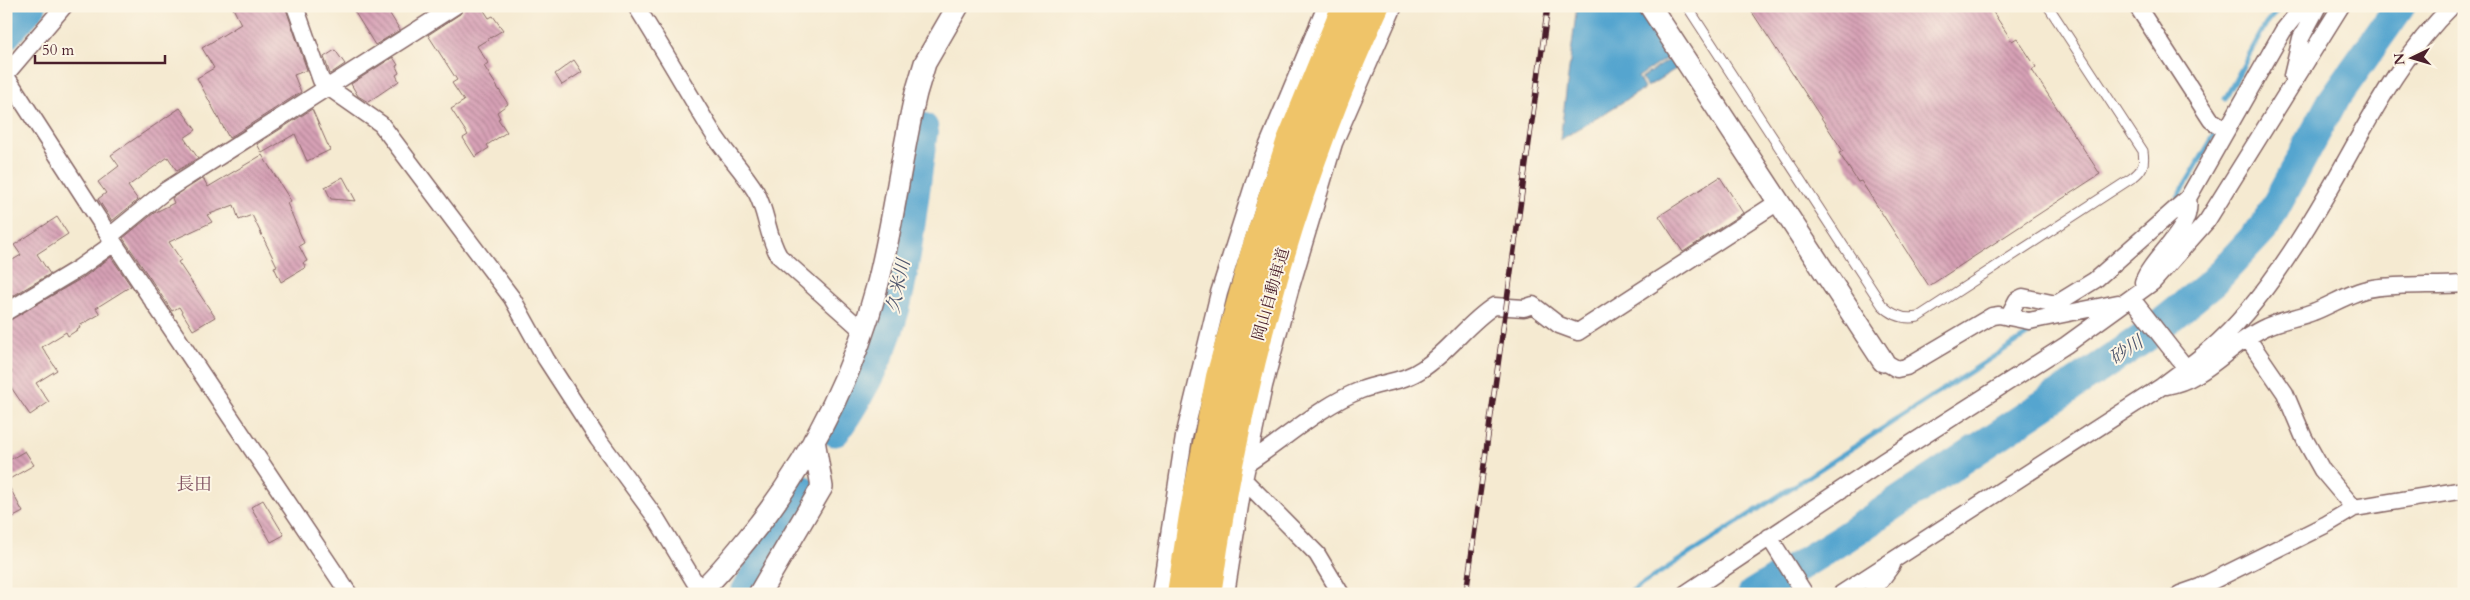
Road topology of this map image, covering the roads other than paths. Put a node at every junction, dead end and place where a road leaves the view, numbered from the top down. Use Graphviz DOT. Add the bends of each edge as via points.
graph roads {
  1 [pos="64,6"];
  2 [pos="296,6"];
  3 [pos="455,6"];
  4 [pos="636,6"];
  5 [pos="958,6"];
  6 [pos="1326,6"];
  7 [pos="1346,6"];
  8 [pos="1375,6"];
  9 [pos="1394,6"];
  10 [pos="1650,6"];
  11 [pos="1687,6"];
  12 [pos="2048,6"];
  13 [pos="2137,6"];
  14 [pos="2303,6"];
  15 [pos="2318,6"];
  16 [pos="2341,6"];
  17 [pos="2452,6"];
  18 [pos="6,75"];
  19 [pos="2290,86"];
  20 [pos="328,88"];
  21 [pos="2222,128"];
  22 [pos="2188,198"];
  23 [pos="1778,202"];
  24 [pos="112,240"];
  25 [pos="2464,284"];
  26 [pos="2137,297"];
  27 [pos="6,312"];
  28 [pos="2008,317"];
  29 [pos="863,331"];
  30 [pos="2248,339"];
  31 [pos="1883,361"];
  32 [pos="2184,365"];
  33 [pos="2160,387"];
  34 [pos="814,440"];
  35 [pos="1248,463"];
  36 [pos="1244,480"];
  37 [pos="2464,490"];
  38 [pos="2354,508"];
  39 [pos="1771,540"];
  40 [pos="1900,554"];
  41 [pos="700,593"];
  42 [pos="349,594"];
  43 [pos="759,594"];
  44 [pos="1160,594"];
  45 [pos="1181,594"];
  46 [pos="1207,594"];
  47 [pos="1226,594"];
  48 [pos="1341,594"];
  49 [pos="1685,594"];
  50 [pos="1805,594"];
  51 [pos="1841,594"];
  52 [pos="1871,594"];
  53 [pos="2180,594"];
  1 -- 18 [label="street"];
  2 -- 20 [label="street" via="321,80"];
  3 -- 20 [label="street"];
  4 -- 29 [label="street" via="712,131 755,190 772,245 779,256"];
  5 -- 29 [label="street" via="925,63 916,93 878,282"];
  6 -- 44 [label="street" via="1260,164 1219,293 1184,437"];
  7 -- 45 [label="highway, 岡山自動車道" via="1290,143 1254,255 1220,377"];
  8 -- 46 [label="highway, 岡山自動車道" via="1314,152 1278,262 1245,382 1218,518"];
  9 -- 35 [label="street" via="1334,143 1264,386"];
  10 -- 23 [label="street"];
  11 -- 12 [label="lane" via="1882,305 1893,314 1909,319 1918,317 2132,178 2145,162 2142,151"];
  13 -- 21 [label="street" via="2212,120"];
  14 -- 21 [label="street" via="2283,31"];
  15 -- 19 [label="street" via="2301,38"];
  16 -- 19 [label="street"];
  17 -- 32 [label="street" via="2433,24 2397,73 2288,256 2234,326 2210,349"];
  18 -- 24 [label="street"];
  19 -- 26 [label="street" via="2207,221 2181,253"];
  20 -- 24 [label="street" via="165,191"];
  20 -- 41 [label="street" via="382,124 512,298 583,415 656,518"];
  21 -- 22 [label="street"];
  22 -- 26 [label="street" via="2190,208 2185,220 2143,281"];
  22 -- 28 [label="street" via="2095,280 2056,304 2023,296 2017,300"];
  23 -- 31 [label="street"];
  23 -- 35 [label="street" via="1578,332 1559,325 1533,306 1494,306 1441,356 1421,370 1410,377 1361,390 1327,408"];
  24 -- 27 [label="street" via="79,268"];
  24 -- 42 [label="street"];
  25 -- 30 [label="street" via="2372,288 2265,327"];
  26 -- 28 [label="street" via="2111,306 2048,318 2021,321"];
  26 -- 32 [label="street"];
  26 -- 39 [label="street"];
  28 -- 31 [label="street" via="1992,316 1906,367 1897,369"];
  29 -- 34 [label="street" via="846,377"];
  30 -- 33 [label="street" via="2183,383"];
  30 -- 38 [label="street" via="2285,393 2322,470"];
  32 -- 33 [label="street"];
  33 -- 40 [label="street"];
  34 -- 41 [label="street" via="780,497"];
  34 -- 43 [label="street" via="822,486"];
  35 -- 36 [label="street"];
  36 -- 47 [label="street"];
  36 -- 48 [label="street" via="1317,554"];
  37 -- 38 [label="street"];
  38 -- 53 [label="street" via="2200,587"];
  39 -- 49 [label="street"];
  39 -- 50 [label="street"];
  40 -- 51 [label="street"];
  40 -- 52 [label="street"];
}
